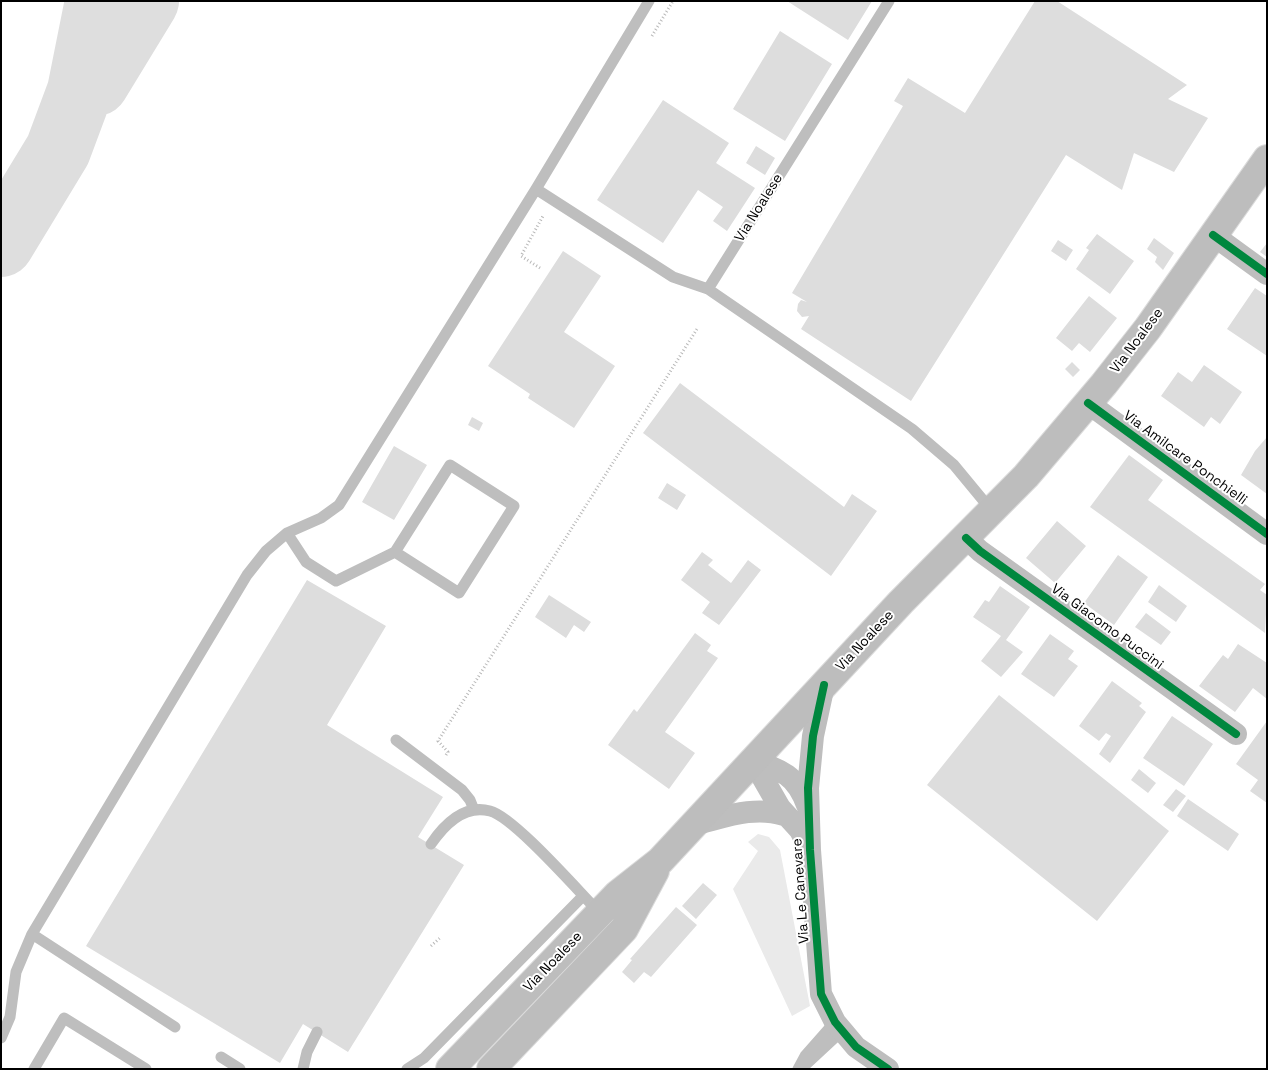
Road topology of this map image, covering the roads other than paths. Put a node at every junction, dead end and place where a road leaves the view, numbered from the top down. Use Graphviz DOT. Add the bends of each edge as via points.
graph roads {
  1 [pos="649,1"];
  2 [pos="889,1"];
  3 [pos="1267,159"];
  4 [pos="536,189"];
  5 [pos="1213,235"];
  6 [pos="1267,274"];
  7 [pos="708,288"];
  8 [pos="1088,403"];
  9 [pos="992,511"];
  10 [pos="287,533"];
  11 [pos="1267,534"];
  12 [pos="966,538"];
  13 [pos="395,552"];
  14 [pos="824,685"];
  15 [pos="1236,734"];
  16 [pos="396,740"];
  17 [pos="753,761"];
  18 [pos="808,808"];
  19 [pos="474,810"];
  20 [pos="784,815"];
  21 [pos="693,825"];
  22 [pos="431,844"];
  23 [pos="810,850"];
  24 [pos="660,861"];
  25 [pos="591,904"];
  26 [pos="32,934"];
  27 [pos="175,1027"];
  28 [pos="838,1027"];
  29 [pos="317,1032"];
  30 [pos="1,1038"];
  31 [pos="221,1057"];
  32 [pos="37,1068"];
  33 [pos="146,1069"];
  34 [pos="240,1069"];
  35 [pos="303,1069"];
  36 [pos="407,1069"];
  37 [pos="450,1069"];
  38 [pos="491,1069"];
  39 [pos="800,1069"];
  40 [pos="888,1069"];
  1 -- 4 [label="lane"];
  2 -- 7 [label="lane, Via Noalese"];
  3 -- 5 [label="main road, Via Noalese"];
  4 -- 7 [label="lane" via="672,277"];
  4 -- 10 [label="lane" via="339,505 321,518"];
  5 -- 6 [label="street"];
  5 -- 8 [label="main road, Via Noalese" via="1148,328"];
  7 -- 9 [label="lane" via="912,429 954,465"];
  8 -- 9 [label="main road, Via Noalese"];
  8 -- 11 [label="street, Via Amilcare Ponchielli"];
  9 -- 12 [label="main road, Via Noalese"];
  10 -- 13 [label="lane" via="306,562 336,581"];
  10 -- 26 [label="lane" via="266,551 247,575"];
  12 -- 14 [label="main road, Via Noalese"];
  12 -- 15 [label="street, Via Giacomo Puccini"];
  13 -- 13 [label="lane" via="450,465 514,506 459,592"];
  14 -- 17 [label="main road, Via Noalese"];
  14 -- 18 [label="street, Via Le Canevare" via="813,736"];
  16 -- 19 [label="lane" via="462,790"];
  17 -- 18 [label="street, Via Le Canevare" via="791,777"];
  17 -- 20 [label="street, Via Le Canevare"];
  17 -- 21 [label="main road, Via Noalese"];
  18 -- 23 [label="street, Via Le Canevare"];
  19 -- 22 [label="lane" via="448,822"];
  19 -- 25 [label="lane" via="488,810 506,819"];
  20 -- 21 [label="street" via="745,812"];
  20 -- 23 [label="street, Via Le Canevare" via="800,830"];
  21 -- 24 [label="main road, Via Noalese"];
  23 -- 28 [label="street, Via Le Canevare" via="821,994"];
  24 -- 25 [label="main road, Via Noalese" via="618,894"];
  24 -- 38 [label="main road, Via Noalese" via="624,929"];
  25 -- 36 [label="lane" via="424,1058"];
  25 -- 37 [label="main road, Via Noalese"];
  26 -- 27 [label="lane"];
  26 -- 30 [label="lane" via="16,972 10,1017"];
  28 -- 39 [label="lane" via="805,1056"];
  28 -- 40 [label="street, Via Le Canevare" via="856,1047"];
  29 -- 35 [label="lane"];
  31 -- 34 [label="lane"];
  32 -- 33 [label="lane" via="64,1018"];
}
